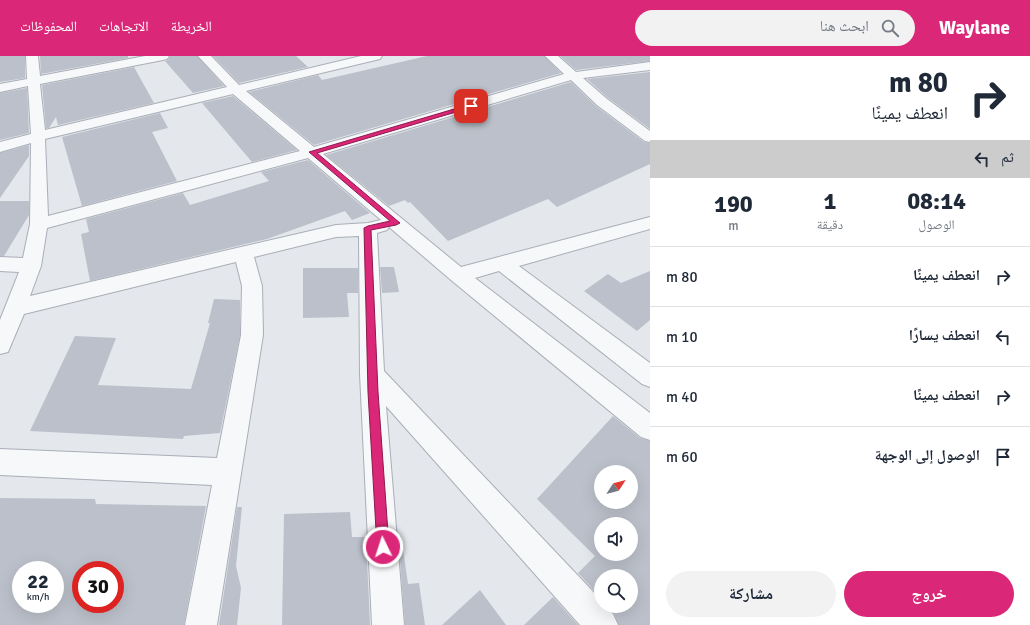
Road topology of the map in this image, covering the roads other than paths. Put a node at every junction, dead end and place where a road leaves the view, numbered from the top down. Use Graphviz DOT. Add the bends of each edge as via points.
graph roads {
  1 [pos="32,56"];
  2 [pos="164,56"];
  3 [pos="204,56"];
  4 [pos="376,56"];
  5 [pos="551,56"];
  6 [pos="631,56"];
  7 [pos="650,63"];
  8 [pos="650,66"];
  9 [pos="572,76"];
  10 [pos="34,82"];
  11 [pos="0,88"];
  12 [pos="237,90"];
  13 [pos="38,136"];
  14 [pos="650,138"];
  15 [pos="0,147"];
  16 [pos="312,152"];
  17 [pos="396,223"];
  18 [pos="650,223"];
  19 [pos="39,224"];
  20 [pos="368,228"];
  21 [pos="244,254"];
  22 [pos="502,263"];
  23 [pos="0,264"];
  24 [pos="31,266"];
  25 [pos="458,275"];
  26 [pos="16,308"];
  27 [pos="0,345"];
  28 [pos="372,374"];
  29 [pos="650,377"];
  30 [pos="650,428"];
  31 [pos="0,462"];
  32 [pos="228,472"];
  33 [pos="201,625"];
  34 [pos="388,625"];
  35 [pos="602,625"];
  1 -- 10 [label="street"];
  2 -- 10 [label="street"];
  3 -- 12 [label="street"];
  4 -- 12 [label="street"];
  5 -- 9 [label="street"];
  6 -- 7 [label="street"];
  8 -- 9 [label="street"];
  9 -- 14 [label="street"];
  9 -- 16 [label="street"];
  10 -- 11 [label="street"];
  10 -- 13 [label="street"];
  12 -- 13 [label="street"];
  12 -- 16 [label="street"];
  13 -- 15 [label="street"];
  13 -- 19 [label="street"];
  16 -- 17 [label="street"];
  16 -- 19 [label="street"];
  17 -- 20 [label="street"];
  17 -- 25 [label="street"];
  18 -- 22 [label="street"];
  19 -- 24 [label="street"];
  20 -- 21 [label="street" via="336,231"];
  20 -- 28 [label="street"];
  21 -- 26 [label="street"];
  21 -- 32 [label="street" via="252,286 252,335"];
  22 -- 25 [label="street"];
  22 -- 29 [label="street"];
  23 -- 24 [label="street"];
  24 -- 26 [label="street"];
  25 -- 30 [label="street"];
  26 -- 27 [label="street"];
  28 -- 34 [label="street"];
  28 -- 35 [label="street"];
  31 -- 32 [label="street"];
  32 -- 33 [label="street"];
}
